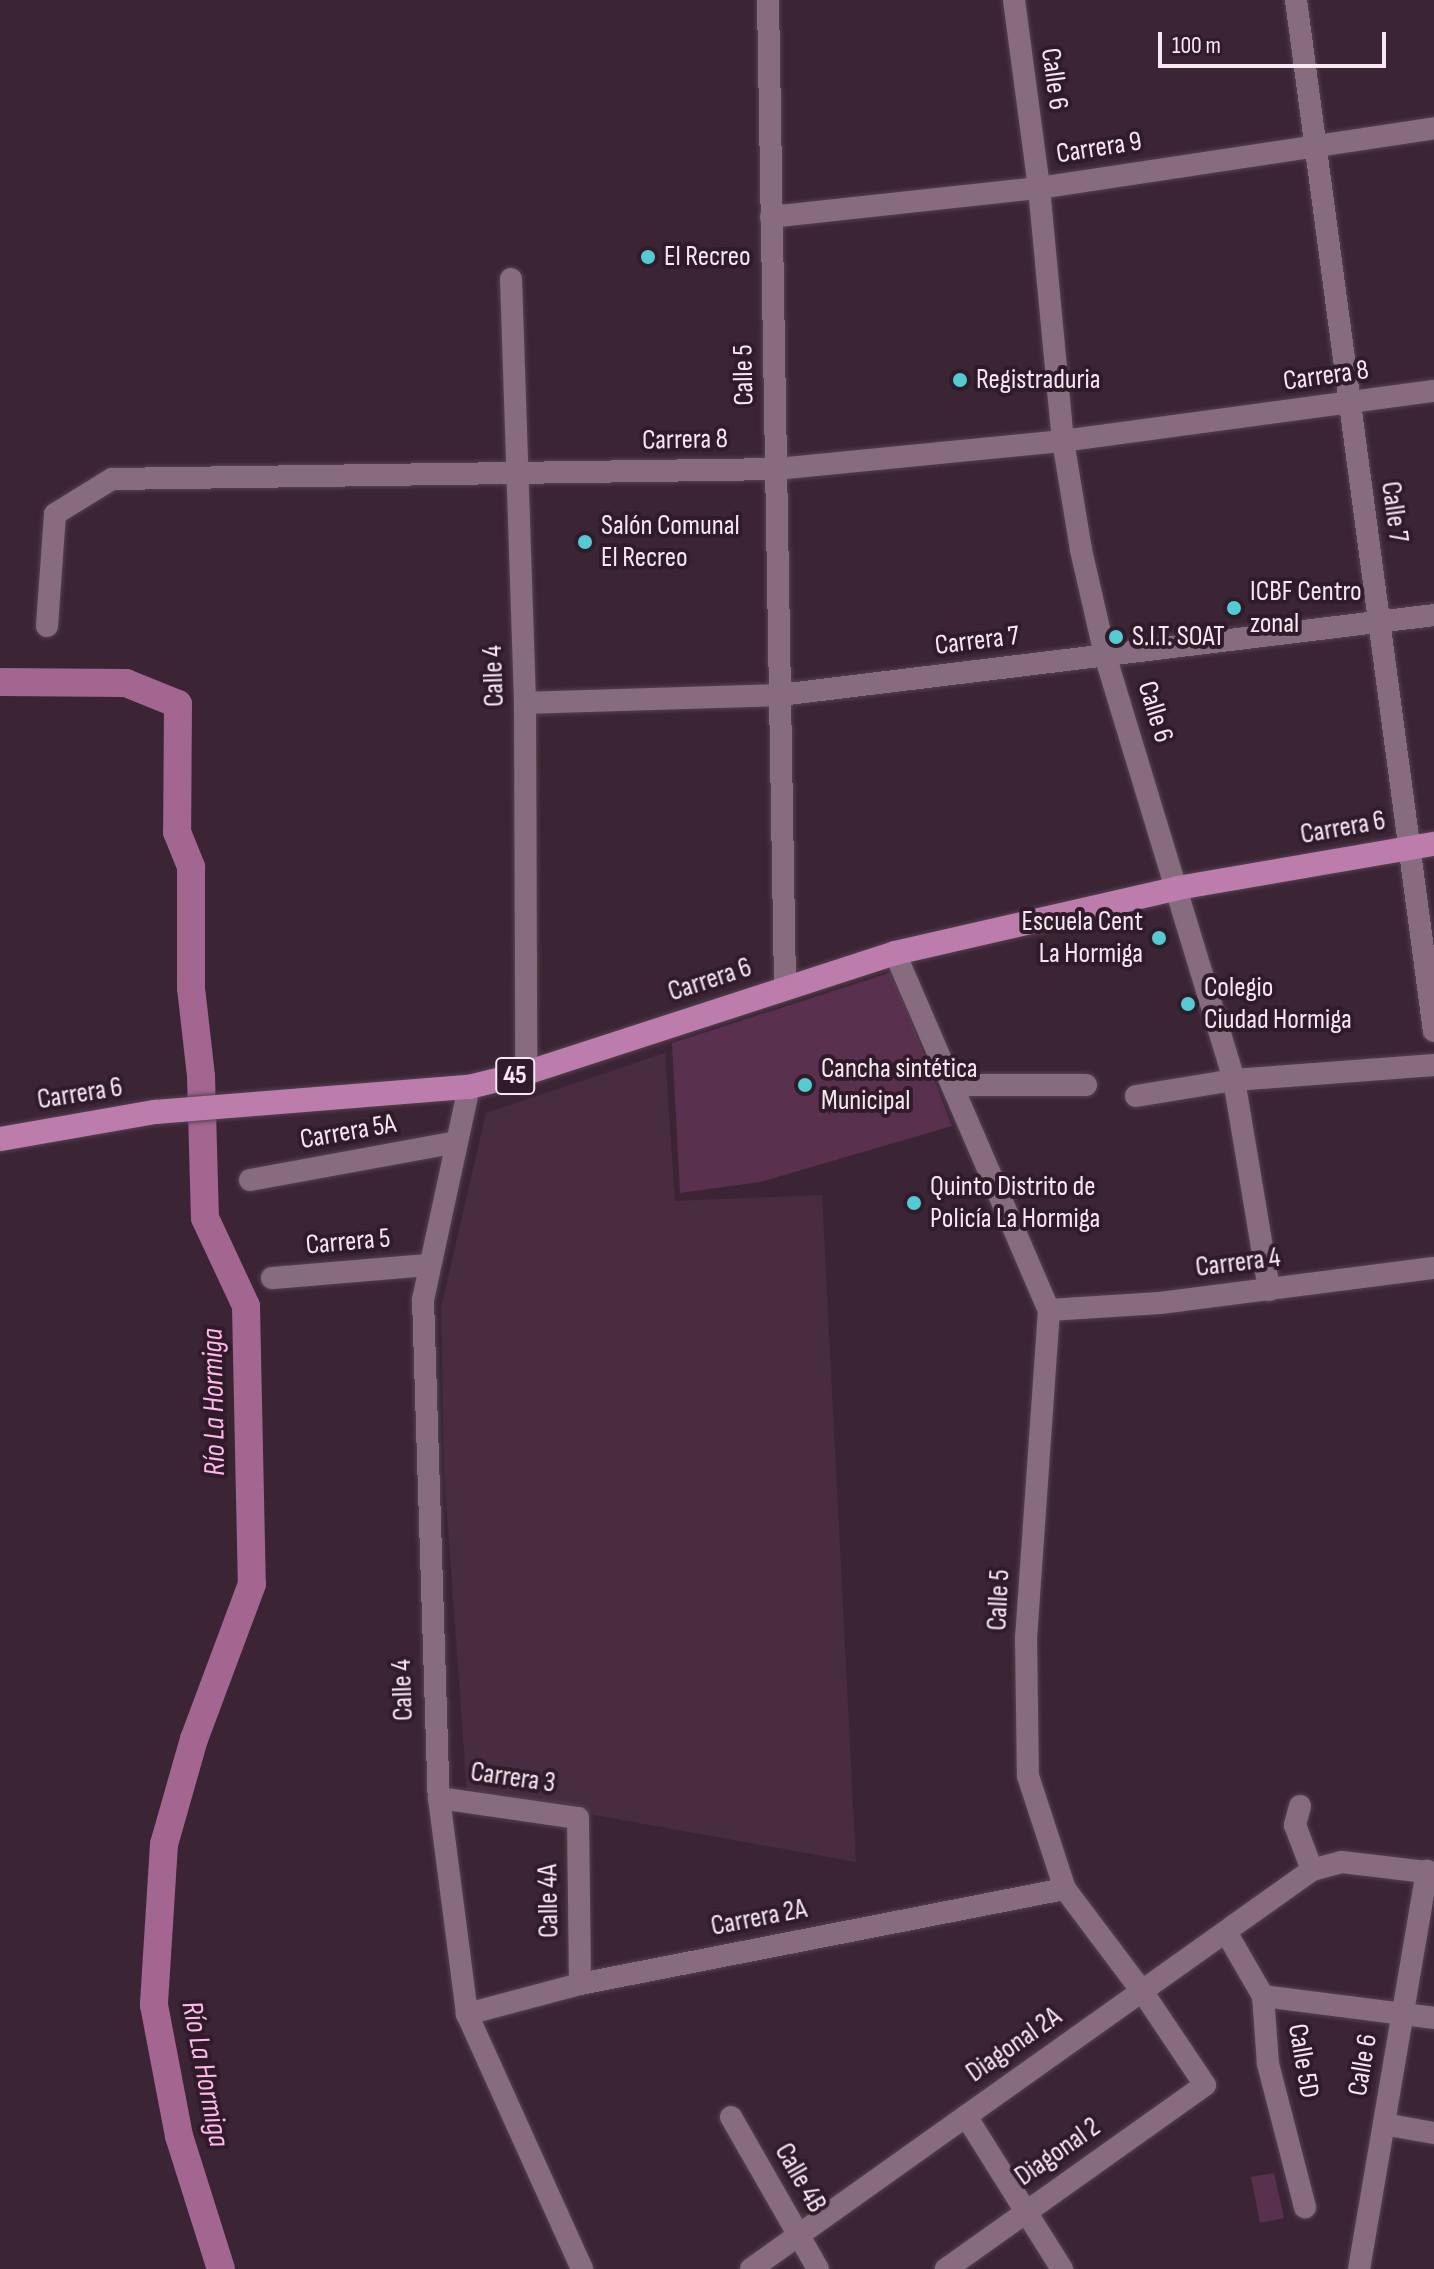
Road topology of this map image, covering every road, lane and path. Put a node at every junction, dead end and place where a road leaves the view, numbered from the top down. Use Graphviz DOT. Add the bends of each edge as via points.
graph roads {
  1 [pos="768,0"];
  2 [pos="1014,0"];
  3 [pos="1296,0"];
  4 [pos="1434,128"];
  5 [pos="1315,145"];
  6 [pos="1039,188"];
  7 [pos="771,217"];
  8 [pos="511,279"];
  9 [pos="1434,391"];
  10 [pos="1350,403"];
  11 [pos="1063,441"];
  12 [pos="776,469"];
  13 [pos="518,473"];
  14 [pos="1434,615"];
  15 [pos="1379,622"];
  16 [pos="47,626"];
  17 [pos="1105,655"];
  18 [pos="780,695"];
  19 [pos="525,703"];
  20 [pos="1434,844"];
  21 [pos="1409,847"];
  22 [pos="1178,888"];
  23 [pos="1428,948"];
  24 [pos="895,953"];
  25 [pos="785,988"];
  26 [pos="1434,1031"];
  27 [pos="1434,1065"];
  28 [pos="526,1073"];
  29 [pos="1234,1080"];
  30 [pos="952,1085"];
  31 [pos="1086,1085"];
  32 [pos="469,1087"];
  33 [pos="1136,1096"];
  34 [pos="0,1139"];
  35 [pos="457,1142"];
  36 [pos="250,1180"];
  37 [pos="428,1265"];
  38 [pos="1434,1268"];
  39 [pos="272,1278"];
  40 [pos="1269,1290"];
  41 [pos="1049,1310"];
  42 [pos="439,1798"];
  43 [pos="1300,1806"];
  44 [pos="578,1818"];
  45 [pos="1312,1870"];
  46 [pos="1430,1872"];
  47 [pos="1065,1889"];
  48 [pos="1226,1932"];
  49 [pos="580,1984"];
  50 [pos="1142,1991"];
  51 [pos="1263,1996"];
  52 [pos="1403,2013"];
  53 [pos="467,2014"];
  54 [pos="1434,2018"];
  55 [pos="966,2116"];
  56 [pos="731,2117"];
  57 [pos="1384,2124"];
  58 [pos="1434,2133"];
  59 [pos="1305,2207"];
  60 [pos="1028,2211"];
  61 [pos="798,2235"];
  62 [pos="582,2269"];
  63 [pos="751,2269"];
  64 [pos="818,2269"];
  65 [pos="946,2269"];
  66 [pos="1062,2269"];
  67 [pos="1359,2269"];
  1 -- 7 [label="street, Calle 5"];
  2 -- 6 [label="street, Calle 6"];
  3 -- 5 [label="street, Calle 7"];
  4 -- 5 [label="street, Carrera 9"];
  5 -- 6 [label="street, Carrera 9"];
  5 -- 10 [label="street, Calle 7"];
  6 -- 7 [label="street, Carrera 9"];
  6 -- 11 [label="street, Calle 6"];
  7 -- 12 [label="street, Calle 5"];
  8 -- 13 [label="street, Calle 4"];
  9 -- 10 [label="street, Carrera 8"];
  10 -- 11 [label="street, Carrera 8"];
  10 -- 15 [label="street, Calle 7"];
  11 -- 12 [label="street, Carrera 8"];
  11 -- 17 [label="street, Calle 6"];
  12 -- 13 [label="street, Carrera 8"];
  12 -- 18 [label="street, Calle 5"];
  13 -- 16 [label="street, Carrera 8" via="112,479 55,514"];
  13 -- 19 [label="street, Calle 4"];
  14 -- 15 [label="street, Carrera 7"];
  15 -- 17 [label="street, Carrera 7"];
  15 -- 21 [label="street, Calle 7"];
  17 -- 18 [label="street, Carrera 7"];
  17 -- 22 [label="street, Calle 6"];
  18 -- 19 [label="street, Carrera 7"];
  18 -- 25 [label="street, Calle 5"];
  19 -- 28 [label="street, Calle 4"];
  20 -- 21 [label="main road, Carrera 6 / 45"];
  21 -- 22 [label="main road, Carrera 6 / 45"];
  21 -- 23 [label="street, Calle 7"];
  22 -- 24 [label="main road, Carrera 6 / 45"];
  22 -- 29 [label="street, Calle 6"];
  23 -- 26 [label="street, Calle 7"];
  24 -- 25 [label="main road, Carrera 6 / 45"];
  24 -- 30 [label="street"];
  25 -- 28 [label="main road, Carrera 6 / 45"];
  27 -- 29 [label="street"];
  28 -- 32 [label="main road, Carrera 6 / 45"];
  29 -- 33 [label="street"];
  29 -- 40 [label="street, Calle 6"];
  30 -- 31 [label="street"];
  30 -- 41 [label="street"];
  32 -- 34 [label="main road, Carrera 6 / 45" via="155,1112"];
  32 -- 35 [label="street, Calle 4"];
  35 -- 36 [label="street, Carrera 5A"];
  35 -- 37 [label="street, Calle 4"];
  37 -- 39 [label="street, Carrera 5"];
  37 -- 42 [label="street, Calle 4" via="423,1299"];
  38 -- 40 [label="street, Carrera 4"];
  40 -- 41 [label="street, Carrera 4"];
  41 -- 47 [label="street, Calle 5" via="1026,1637 1028,1776"];
  42 -- 44 [label="street, Carrera 3"];
  42 -- 53 [label="street, Calle 4"];
  43 -- 45 [label="street" via="1295,1825"];
  44 -- 49 [label="street, Calle 4A"];
  45 -- 46 [label="street" via="1342,1862"];
  45 -- 48 [label="street, Diagonal 2A"];
  46 -- 52 [label="street, Calle 6"];
  47 -- 49 [label="street, Carrera 2A"];
  47 -- 50 [label="street"];
  48 -- 50 [label="street, Diagonal 2A"];
  48 -- 51 [label="street, Calle 5D"];
  49 -- 53 [label="street, Carrera 2A"];
  50 -- 55 [label="street, Diagonal 2A"];
  50 -- 60 [label="street, Diagonal 2" via="1205,2085"];
  51 -- 52 [label="street"];
  51 -- 59 [label="street, Calle 5D" via="1268,2064"];
  52 -- 54 [label="street"];
  52 -- 57 [label="street, Calle 6"];
  53 -- 62 [label="street, Calle 4"];
  55 -- 60 [label="street"];
  55 -- 61 [label="street, Diagonal 2A"];
  56 -- 61 [label="street, Calle 4B"];
  57 -- 58 [label="street"];
  57 -- 67 [label="street, Calle 6"];
  60 -- 65 [label="street, Diagonal 2"];
  60 -- 66 [label="street"];
  61 -- 63 [label="street, Diagonal 2A"];
  61 -- 64 [label="street, Calle 4B"];
}
